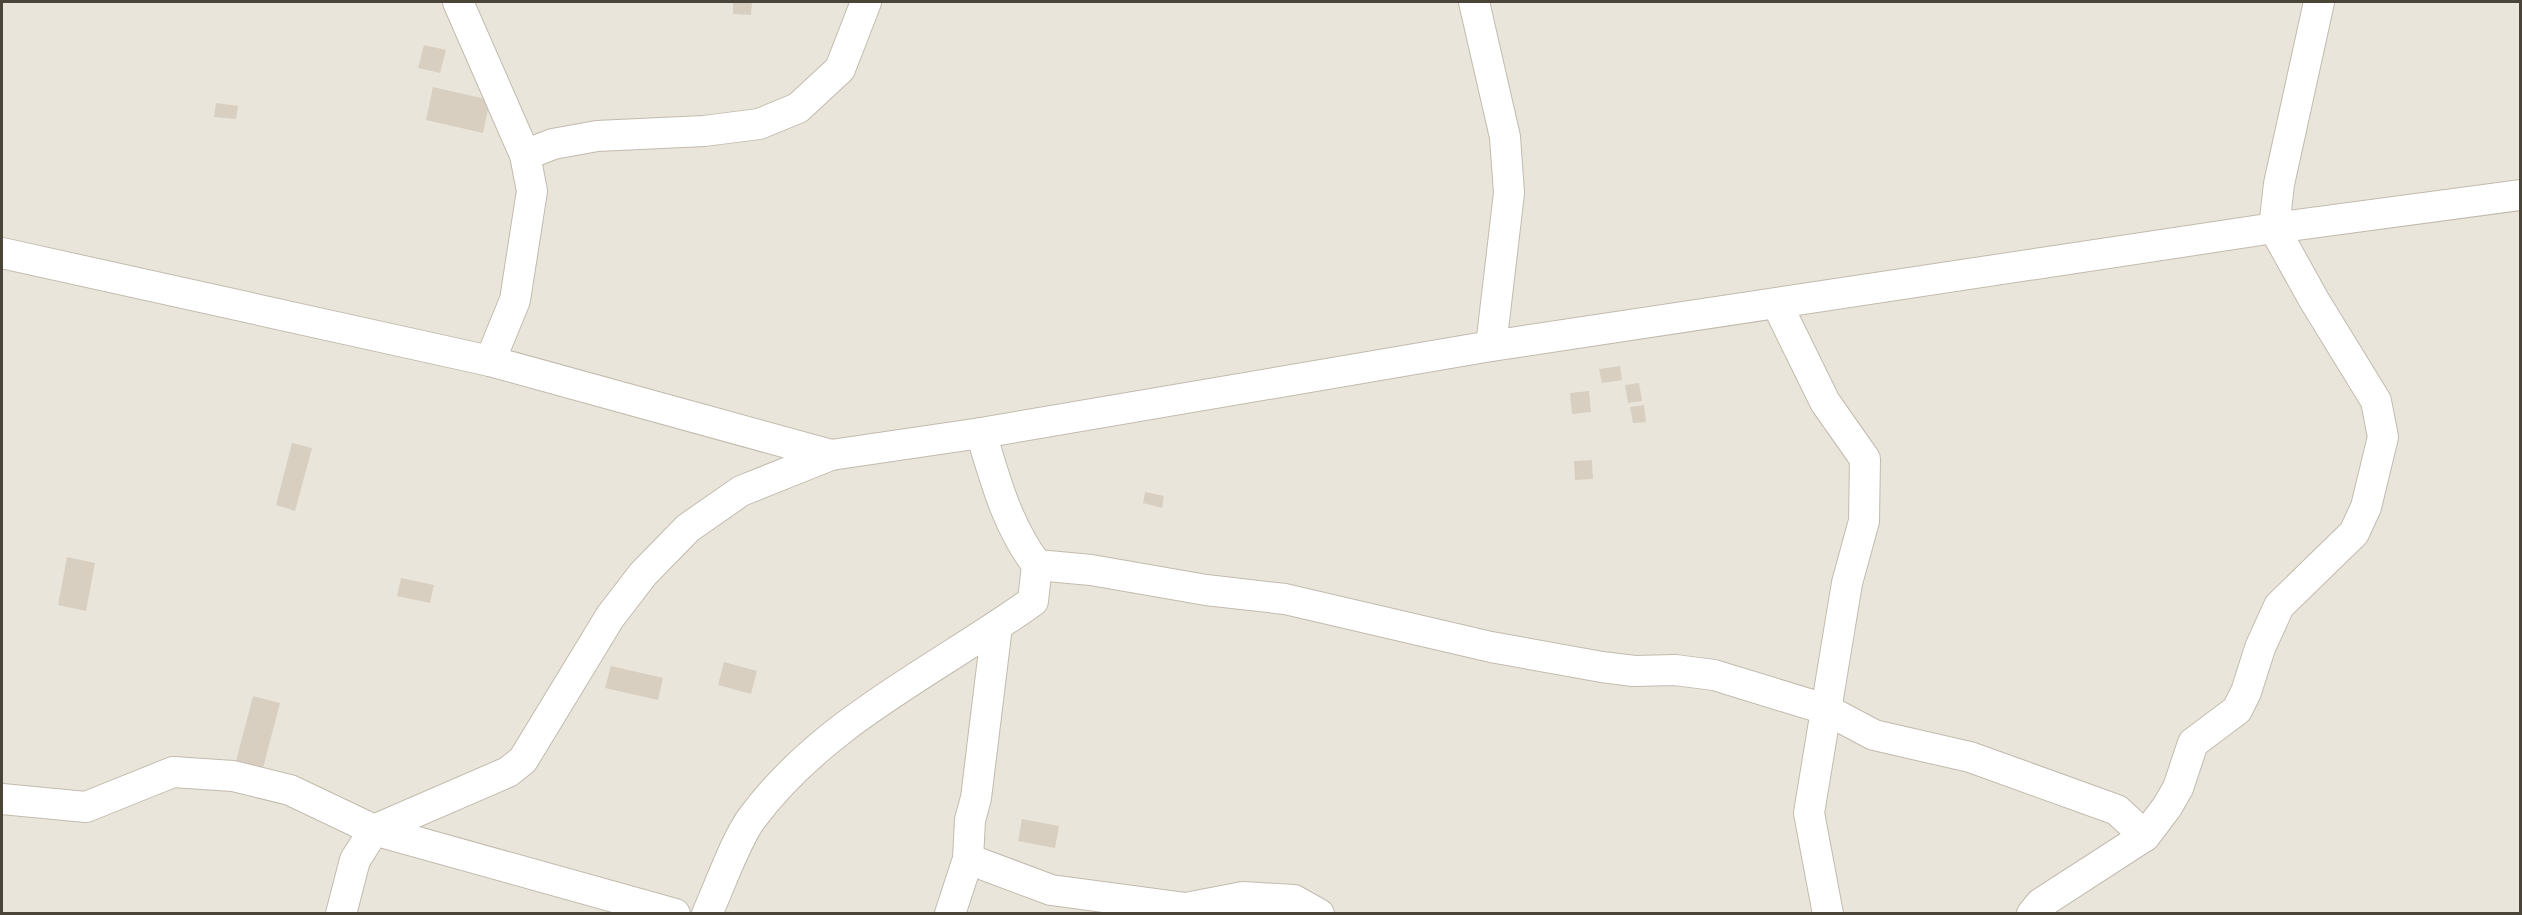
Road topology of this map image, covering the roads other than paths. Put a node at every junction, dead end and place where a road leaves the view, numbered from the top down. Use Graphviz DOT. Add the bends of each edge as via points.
graph roads {
  1 [pos="459,2"];
  2 [pos="866,2"];
  3 [pos="1474,2"];
  4 [pos="2319,2"];
  5 [pos="525,155"];
  6 [pos="2520,195"];
  7 [pos="2274,228"];
  8 [pos="2,252"];
  9 [pos="1777,304"];
  10 [pos="1491,346"];
  11 [pos="490,362"];
  12 [pos="981,433"];
  13 [pos="831,455"];
  14 [pos="1037,565"];
  15 [pos="1091,570"];
  16 [pos="1033,601"];
  17 [pos="998,626"];
  18 [pos="1825,709"];
  19 [pos="2,799"];
  20 [pos="374,830"];
  21 [pos="2145,836"];
  22 [pos="968,859"];
  23 [pos="341,914"];
  24 [pos="675,914"];
  25 [pos="707,914"];
  26 [pos="950,914"];
  27 [pos="1319,914"];
  28 [pos="1828,914"];
  29 [pos="2032,914"];
  1 -- 5 [label="street"];
  2 -- 5 [label="street" via="840,69 798,108 759,124 597,136 553,144"];
  3 -- 10 [label="street" via="1505,137 1509,193"];
  4 -- 7 [label="street" via="2279,184"];
  5 -- 11 [label="street" via="532,191 521,270 515,300"];
  6 -- 7 [label="street"];
  7 -- 9 [label="street"];
  7 -- 21 [label="street" via="2376,401 2383,437 2366,507 2354,533 2279,606 2237,710 2193,743 2178,788"];
  8 -- 11 [label="street"];
  9 -- 10 [label="street"];
  9 -- 18 [label="street" via="1825,402 1865,459 1864,521 1847,583"];
  10 -- 12 [label="street"];
  11 -- 13 [label="street"];
  12 -- 13 [label="street"];
  12 -- 14 [label="street" via="1003,503 1024,548"];
  13 -- 20 [label="street" via="741,490 688,528 643,574 610,618 523,760 508,772"];
  14 -- 15 [label="street"];
  14 -- 16 [label="street"];
  15 -- 16 [label="street"];
  15 -- 18 [label="street" via="1285,599 1491,647 1602,667 1714,675"];
  16 -- 17 [label="street"];
  17 -- 22 [label="street"];
  17 -- 25 [label="street" via="866,711 803,762 751,819"];
  18 -- 21 [label="street" via="1874,735 1970,757 2117,810"];
  18 -- 28 [label="street" via="1809,813"];
  19 -- 20 [label="street" via="86,807 173,772 233,776 290,790"];
  20 -- 23 [label="street" via="355,860"];
  20 -- 24 [label="street"];
  21 -- 29 [label="street" via="2040,904"];
  22 -- 26 [label="street"];
  22 -- 27 [label="street" via="1051,890 1186,908 1243,897 1294,900"];
}
